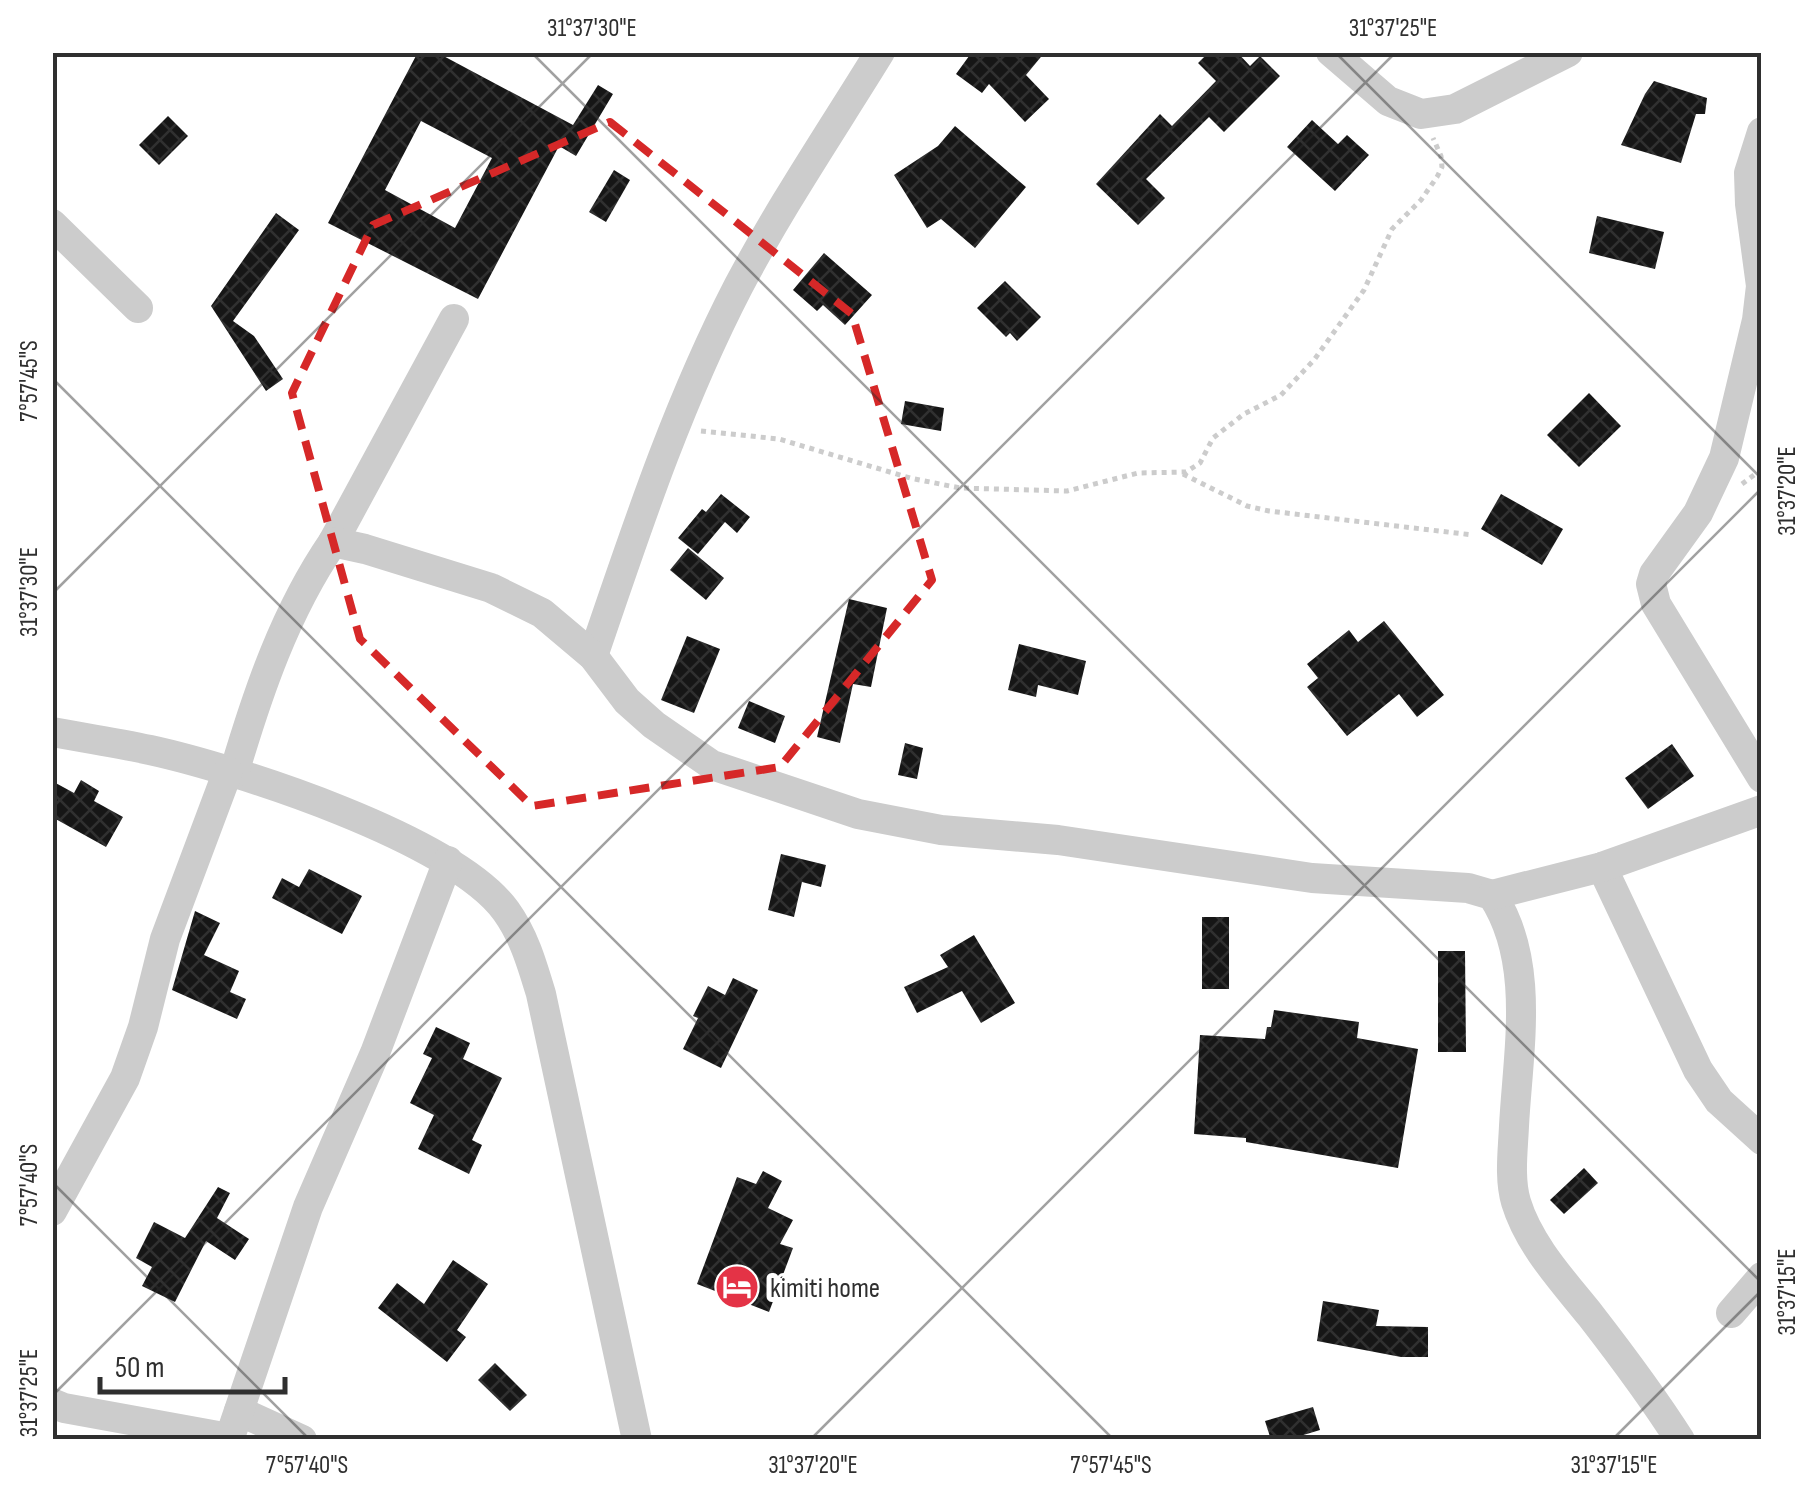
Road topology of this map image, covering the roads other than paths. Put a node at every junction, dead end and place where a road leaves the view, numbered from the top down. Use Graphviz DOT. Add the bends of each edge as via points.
graph roads {
  1 [pos="880,52"];
  2 [pos="1331,52"];
  3 [pos="1568,52"];
  4 [pos="1762,132"];
  5 [pos="52,224"];
  6 [pos="138,308"];
  7 [pos="454,319"];
  8 [pos="333,542"];
  9 [pos="594,656"];
  10 [pos="52,732"];
  11 [pos="231,772"];
  12 [pos="1762,778"];
  13 [pos="1762,810"];
  14 [pos="448,862"];
  15 [pos="1602,867"];
  16 [pos="1492,895"];
  17 [pos="1762,1140"];
  18 [pos="52,1210"];
  19 [pos="1762,1277"];
  20 [pos="1732,1313"];
  21 [pos="52,1403"];
  22 [pos="232,1429"];
  23 [pos="302,1440"];
  24 [pos="637,1440"];
  25 [pos="1680,1440"];
  1 -- 9 [label="street" via="739,286 674,428"];
  2 -- 3 [label="street" via="1388,101 1421,114 1455,109"];
  4 -- 12 [label="street" via="1749,173 1761,286 1724,458 1698,513 1651,584 1656,604"];
  5 -- 6 [label="street"];
  7 -- 8 [label="street"];
  8 -- 9 [label="street" via="491,588 542,613"];
  8 -- 11 [label="street" via="280,642"];
  9 -- 16 [label="street" via="628,701 712,765 858,814 1292,875"];
  10 -- 11 [label="street"];
  11 -- 14 [label="street" via="371,823"];
  11 -- 18 [label="street" via="165,939 125,1078"];
  13 -- 15 [label="street"];
  14 -- 22 [label="street" via="308,1207"];
  14 -- 24 [label="street" via="504,908 542,994"];
  15 -- 16 [label="street"];
  15 -- 17 [label="street" via="1698,1070 1719,1101"];
  16 -- 25 [label="street" via="1516,944 1516,1200 1534,1242"];
  19 -- 20 [label="street"];
  21 -- 22 [label="street"];
  22 -- 23 [label="street"];
}
